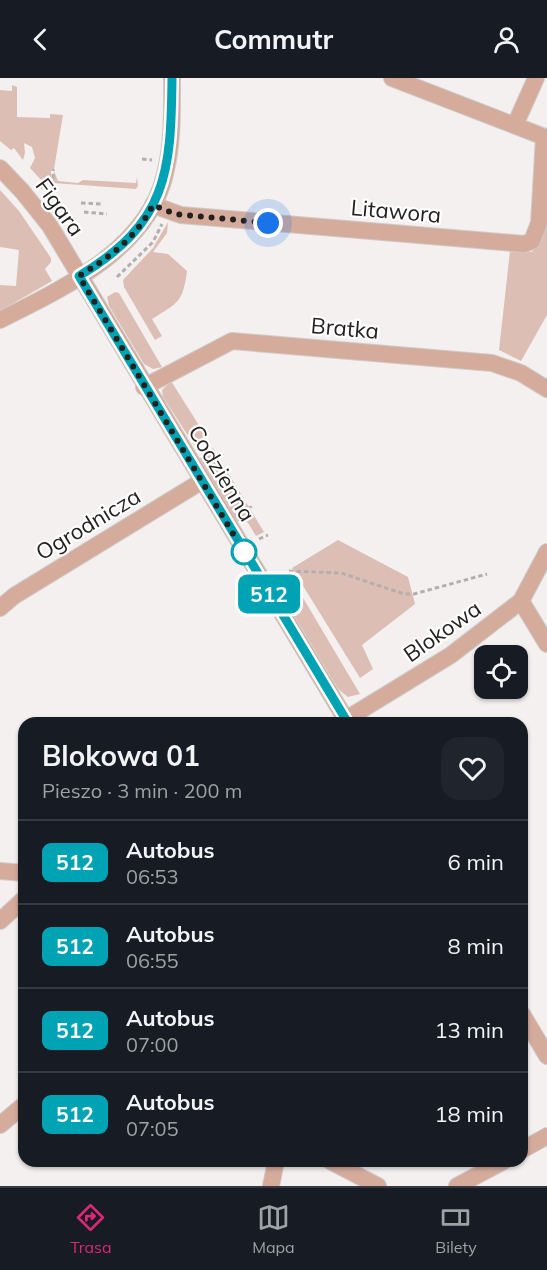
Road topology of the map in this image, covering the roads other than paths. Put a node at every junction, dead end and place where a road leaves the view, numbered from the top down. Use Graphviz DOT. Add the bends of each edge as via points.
graph roads {
  1 [pos="172,78"];
  2 [pos="392,78"];
  3 [pos="536,78"];
  4 [pos="515,125"];
  5 [pos="546,137"];
  6 [pos="0,168"];
  7 [pos="153,205"];
  8 [pos="79,276"];
  9 [pos="0,320"];
  10 [pos="144,387"];
  11 [pos="547,389"];
  12 [pos="202,481"];
  13 [pos="547,552"];
  14 [pos="521,601"];
  15 [pos="0,608"];
  16 [pos="547,644"];
  17 [pos="342,717"];
  18 [pos="353,717"];
  19 [pos="0,871"];
  20 [pos="18,872"];
  21 [pos="18,904"];
  22 [pos="0,921"];
  23 [pos="528,1024"];
  24 [pos="547,1056"];
  25 [pos="18,1110"];
  26 [pos="0,1125"];
  27 [pos="547,1136"];
  28 [pos="528,1147"];
  29 [pos="275,1167"];
  30 [pos="341,1167"];
  31 [pos="493,1167"];
  32 [pos="271,1186"];
  33 [pos="377,1186"];
  34 [pos="458,1186"];
  1 -- 7 [label="street" via="168,162"];
  2 -- 4 [label="street"];
  3 -- 4 [label="street"];
  4 -- 5 [label="street"];
  5 -- 7 [label="street, Litawora" via="539,223 532,241 524,244 182,215"];
  6 -- 8 [label="street, Figara" via="41,213"];
  7 -- 8 [label="street" via="120,248"];
  8 -- 9 [label="street"];
  8 -- 10 [label="street, Codzienna"];
  10 -- 11 [label="street, Bratka" via="232,341 492,363 521,373"];
  10 -- 12 [label="street, Codzienna"];
  12 -- 15 [label="street, Ogrodnicza"];
  12 -- 17 [label="street, Codzienna"];
  13 -- 14 [label="street, Blokowa"];
  14 -- 16 [label="street"];
  14 -- 18 [label="street, Blokowa" via="451,655"];
  19 -- 20 [label="street"];
  21 -- 22 [label="street"];
  23 -- 24 [label="street"];
  25 -- 26 [label="street"];
  27 -- 28 [label="street"];
  29 -- 32 [label="street"];
  30 -- 33 [label="street"];
  31 -- 34 [label="street"];
}
